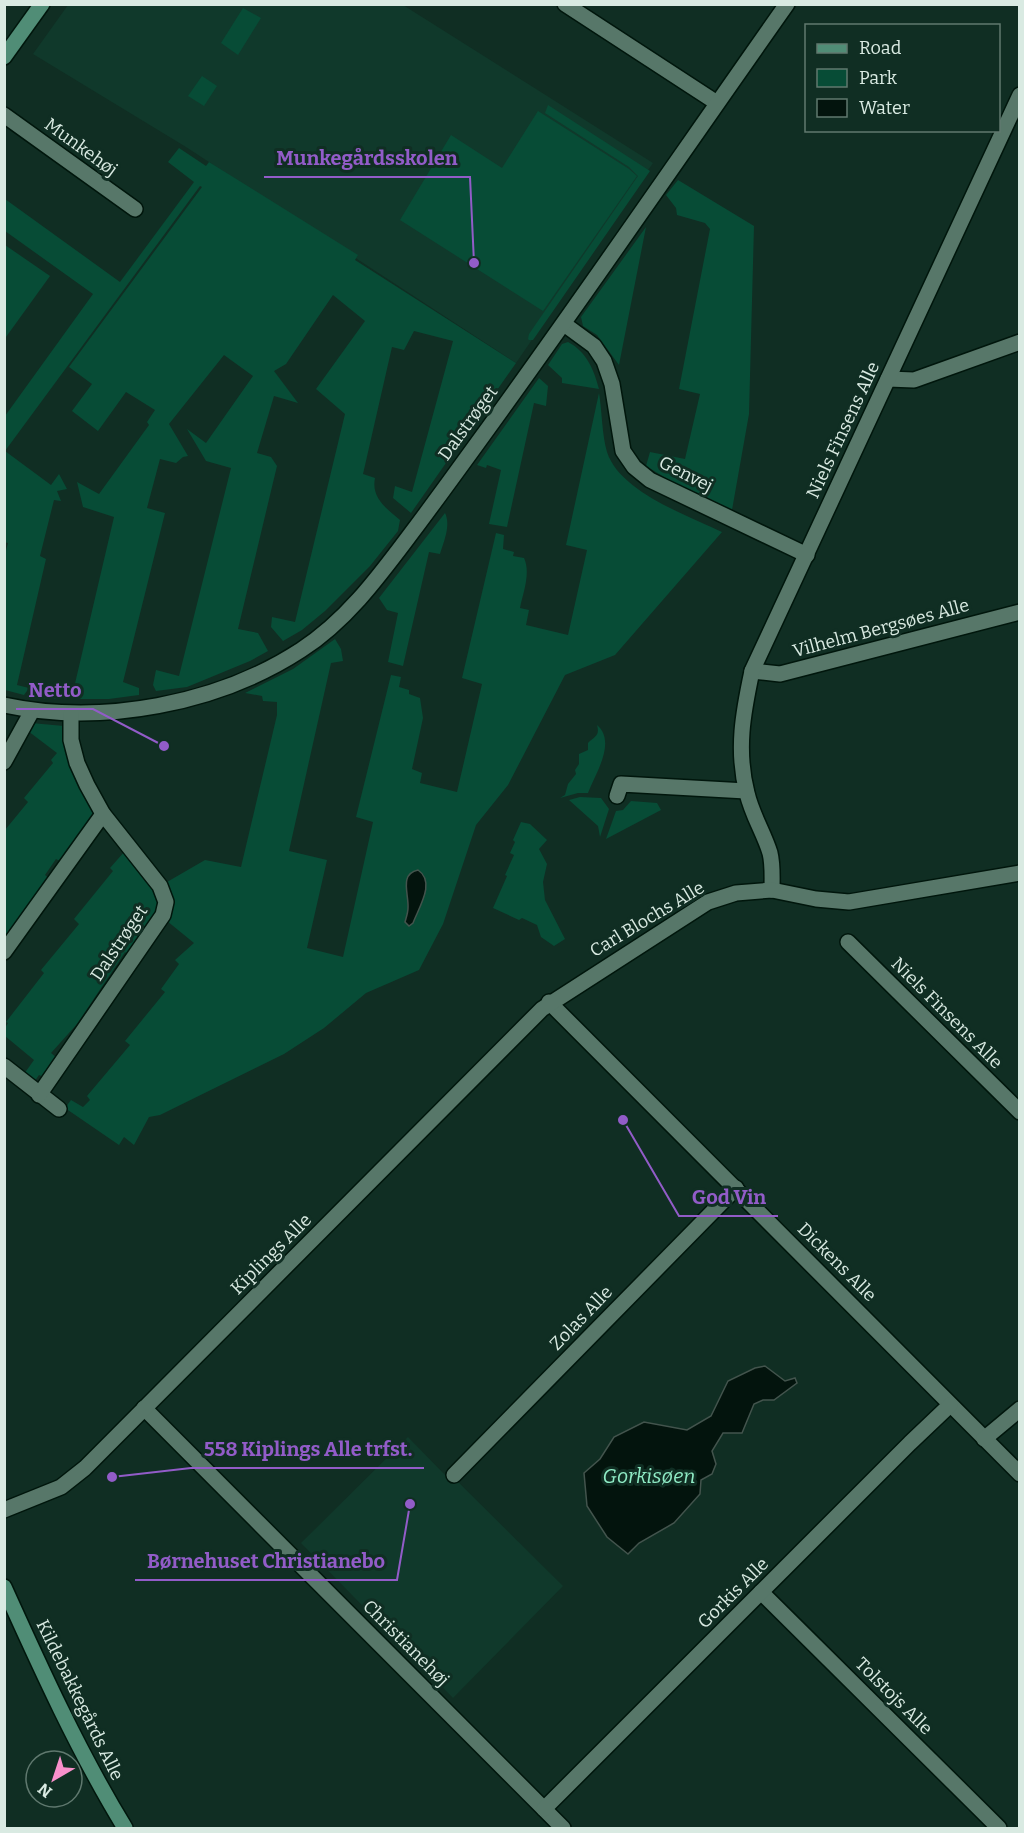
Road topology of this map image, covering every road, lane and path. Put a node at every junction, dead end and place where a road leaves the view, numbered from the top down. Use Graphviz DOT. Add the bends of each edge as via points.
graph roads {
  1 [pos="42,4"];
  2 [pos="565,4"];
  3 [pos="787,4"];
  4 [pos="4,57"];
  5 [pos="1020,95"];
  6 [pos="717,103"];
  7 [pos="4,115"];
  8 [pos="135,209"];
  9 [pos="564,324"];
  10 [pos="1020,342"];
  11 [pos="888,379"];
  12 [pos="807,555"];
  13 [pos="1020,612"];
  14 [pos="752,671"];
  15 [pos="4,705"];
  16 [pos="32,711"];
  17 [pos="71,714"];
  18 [pos="4,762"];
  19 [pos="746,791"];
  20 [pos="617,796"];
  21 [pos="103,814"];
  22 [pos="1020,873"];
  23 [pos="772,890"];
  24 [pos="848,942"];
  25 [pos="4,952"];
  26 [pos="549,1002"];
  27 [pos="4,1066"];
  28 [pos="39,1095"];
  29 [pos="58,1108"];
  30 [pos="1020,1112"];
  31 [pos="736,1188"];
  32 [pos="950,1405"];
  33 [pos="144,1408"];
  34 [pos="1020,1409"];
  35 [pos="984,1439"];
  36 [pos="1020,1474"];
  37 [pos="454,1475"];
  38 [pos="4,1510"];
  39 [pos="4,1587"];
  40 [pos="761,1592"];
  41 [pos="544,1809"];
  42 [pos="124,1828"];
  43 [pos="563,1828"];
  44 [pos="999,1828"];
  1 -- 4 [label="street"];
  2 -- 6 [label="street"];
  3 -- 6 [label="street, Dalstrøget"];
  5 -- 11 [label="street, Niels Finsens Alle"];
  6 -- 9 [label="street, Dalstrøget"];
  7 -- 8 [label="street, Munkehøj"];
  9 -- 12 [label="street, Genvej" via="594,346 604,361 612,384 623,451 634,467 650,480"];
  9 -- 17 [label="street, Dalstrøget" via="374,584 303,649 226,688 147,708"];
  10 -- 11 [label="street" via="914,380"];
  11 -- 12 [label="street, Niels Finsens Alle"];
  12 -- 14 [label="street, Niels Finsens Alle"];
  13 -- 14 [label="street, Vilhelm Bergsøes Alle" via="780,674"];
  14 -- 19 [label="street, Niels Finsens Alle" via="742,717"];
  15 -- 16 [label="street, Dalstrøget"];
  16 -- 17 [label="street, Dalstrøget"];
  16 -- 18 [label="street"];
  17 -- 21 [label="street, Dalstrøget" via="71,740 77,763"];
  19 -- 20 [label="street" via="621,784"];
  19 -- 23 [label="street, Niels Finsens Alle" via="770,853"];
  21 -- 25 [label="street"];
  21 -- 28 [label="street, Dalstrøget" via="159,884 166,902 163,915"];
  22 -- 23 [label="street, Carl Blochs Alle" via="849,902 816,900"];
  23 -- 26 [label="street, Carl Blochs Alle" via="736,893 708,902"];
  24 -- 30 [label="street, Niels Finsens Alle"];
  26 -- 31 [label="street, Dickens Alle"];
  26 -- 33 [label="street, Kiplings Alle"];
  27 -- 28 [label="street"];
  28 -- 29 [label="street"];
  31 -- 32 [label="street, Dickens Alle"];
  31 -- 37 [label="street, Zolas Alle"];
  32 -- 35 [label="street, Dickens Alle"];
  32 -- 40 [label="street, Gorkis Alle"];
  33 -- 38 [label="street, Kiplings Alle" via="69,1482"];
  33 -- 41 [label="street, Christianehøj"];
  34 -- 35 [label="street"];
  35 -- 36 [label="street, Dickens Alle"];
  39 -- 42 [label="street, Kildebakkegårds Alle" via="56,1702"];
  40 -- 41 [label="street, Gorkis Alle"];
  40 -- 44 [label="street, Tolstojs Alle"];
  41 -- 43 [label="street, Christianehøj"];
}
